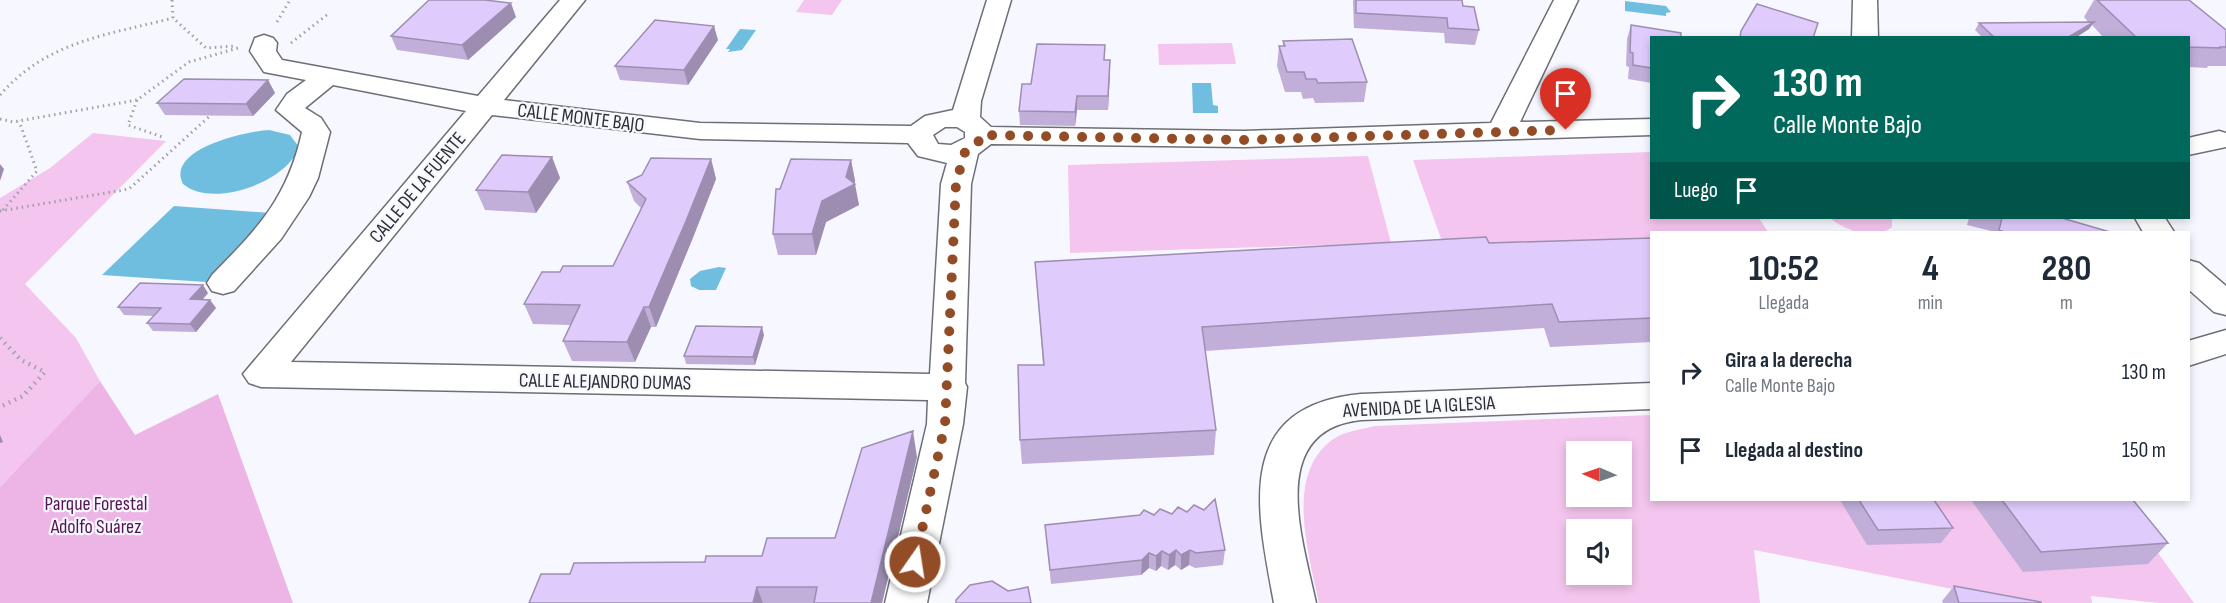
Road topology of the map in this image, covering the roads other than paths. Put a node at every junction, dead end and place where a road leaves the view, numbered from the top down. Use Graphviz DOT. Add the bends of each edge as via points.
graph roads {
  1 [pos="573,0"];
  2 [pos="999,0"];
  3 [pos="1566,0"];
  4 [pos="1866,0"];
  5 [pos="1865,36"];
  6 [pos="266,51"];
  7 [pos="327,77"];
  8 [pos="485,106"];
  9 [pos="1650,127"];
  10 [pos="961,130"];
  11 [pos="1501,132"];
  12 [pos="2218,140"];
  13 [pos="2190,147"];
  14 [pos="2190,273"];
  15 [pos="223,283"];
  16 [pos="2226,304"];
  17 [pos="2226,342"];
  18 [pos="2190,353"];
  19 [pos="261,374"];
  20 [pos="949,387"];
  21 [pos="1650,396"];
  22 [pos="906,603"];
  23 [pos="1295,603"];
  1 -- 8 [label="street, CALLE DE LA FUENTE"];
  2 -- 10 [label="street"];
  3 -- 11 [label="street"];
  4 -- 5 [label="street"];
  6 -- 7 [label="street, CALLE MONTE BAJO" via="273,66"];
  7 -- 8 [label="street, CALLE MONTE BAJO"];
  7 -- 15 [label="street" via="290,110 316,132 305,179 286,214"];
  8 -- 10 [label="street, CALLE MONTE BAJO" via="700,131 919,135 927,126"];
  8 -- 19 [label="street, CALLE DE LA FUENTE"];
  9 -- 11 [label="street"];
  10 -- 11 [label="street" via="1244,140"];
  10 -- 20 [label="street"];
  12 -- 13 [label="street"];
  14 -- 16 [label="street"];
  17 -- 18 [label="street"];
  19 -- 20 [label="street, CALLE ALEJANDRO DUMAS"];
  20 -- 22 [label="street" via="939,461"];
  21 -- 23 [label="street, AVENIDA DE LA IGLESIA" via="1361,407 1328,412 1290,442 1280,472 1278,505"];
}
